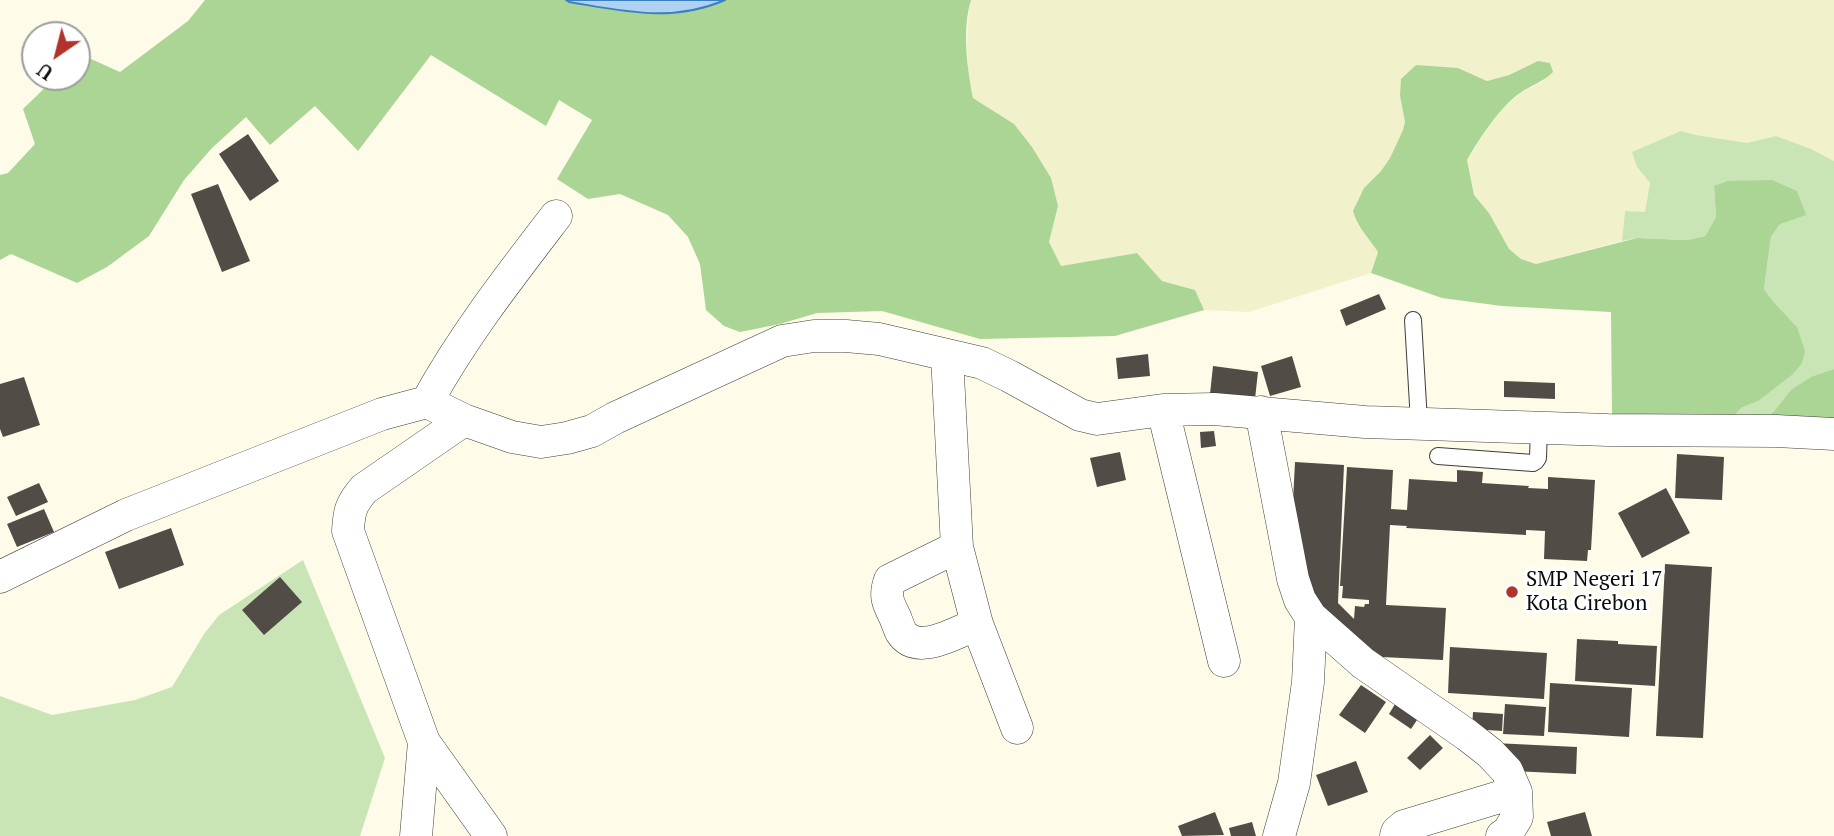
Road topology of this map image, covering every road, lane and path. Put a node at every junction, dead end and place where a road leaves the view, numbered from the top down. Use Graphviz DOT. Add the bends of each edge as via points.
graph roads {
  1 [pos="556,216"];
  2 [pos="1413,320"];
  3 [pos="947,356"];
  4 [pos="427,402"];
  5 [pos="1163,410"];
  6 [pos="1261,412"];
  7 [pos="464,419"];
  8 [pos="1419,422"];
  9 [pos="1539,428"];
  10 [pos="1834,434"];
  11 [pos="1438,456"];
  12 [pos="957,547"];
  13 [pos="0,577"];
  14 [pos="1311,617"];
  15 [pos="977,624"];
  16 [pos="1224,661"];
  17 [pos="1017,728"];
  18 [pos="424,742"];
  19 [pos="1516,792"];
  20 [pos="416,836"];
  21 [pos="491,836"];
  22 [pos="1279,836"];
  23 [pos="1396,836"];
  24 [pos="1502,836"];
  1 -- 4 [label="street" via="493,299"];
  2 -- 8 [label="lane"];
  3 -- 5 [label="street" via="982,363 1080,415 1097,419"];
  3 -- 7 [label="street" via="879,339 814,336 782,341 592,431 567,438 541,442 512,437"];
  3 -- 12 [label="street"];
  4 -- 7 [label="street"];
  4 -- 13 [label="street" via="382,414 126,514"];
  5 -- 6 [label="street"];
  5 -- 16 [label="street"];
  6 -- 8 [label="street"];
  6 -- 14 [label="street" via="1293,579"];
  7 -- 18 [label="street" via="363,489 349,516 348,531"];
  8 -- 9 [label="street"];
  9 -- 10 [label="street"];
  9 -- 11 [label="lane" via="1538,458 1533,463"];
  12 -- 15 [label="street"];
  12 -- 15 [label="street" via="890,580 888,602 902,635 916,643 935,642"];
  14 -- 19 [label="street" via="1363,663 1490,753 1507,771"];
  14 -- 22 [label="street" via="1308,682 1294,783"];
  15 -- 17 [label="street"];
  18 -- 20 [label="street"];
  18 -- 21 [label="street"];
  19 -- 23 [label="street" via="1404,826"];
  19 -- 24 [label="street" via="1517,817"];
}
